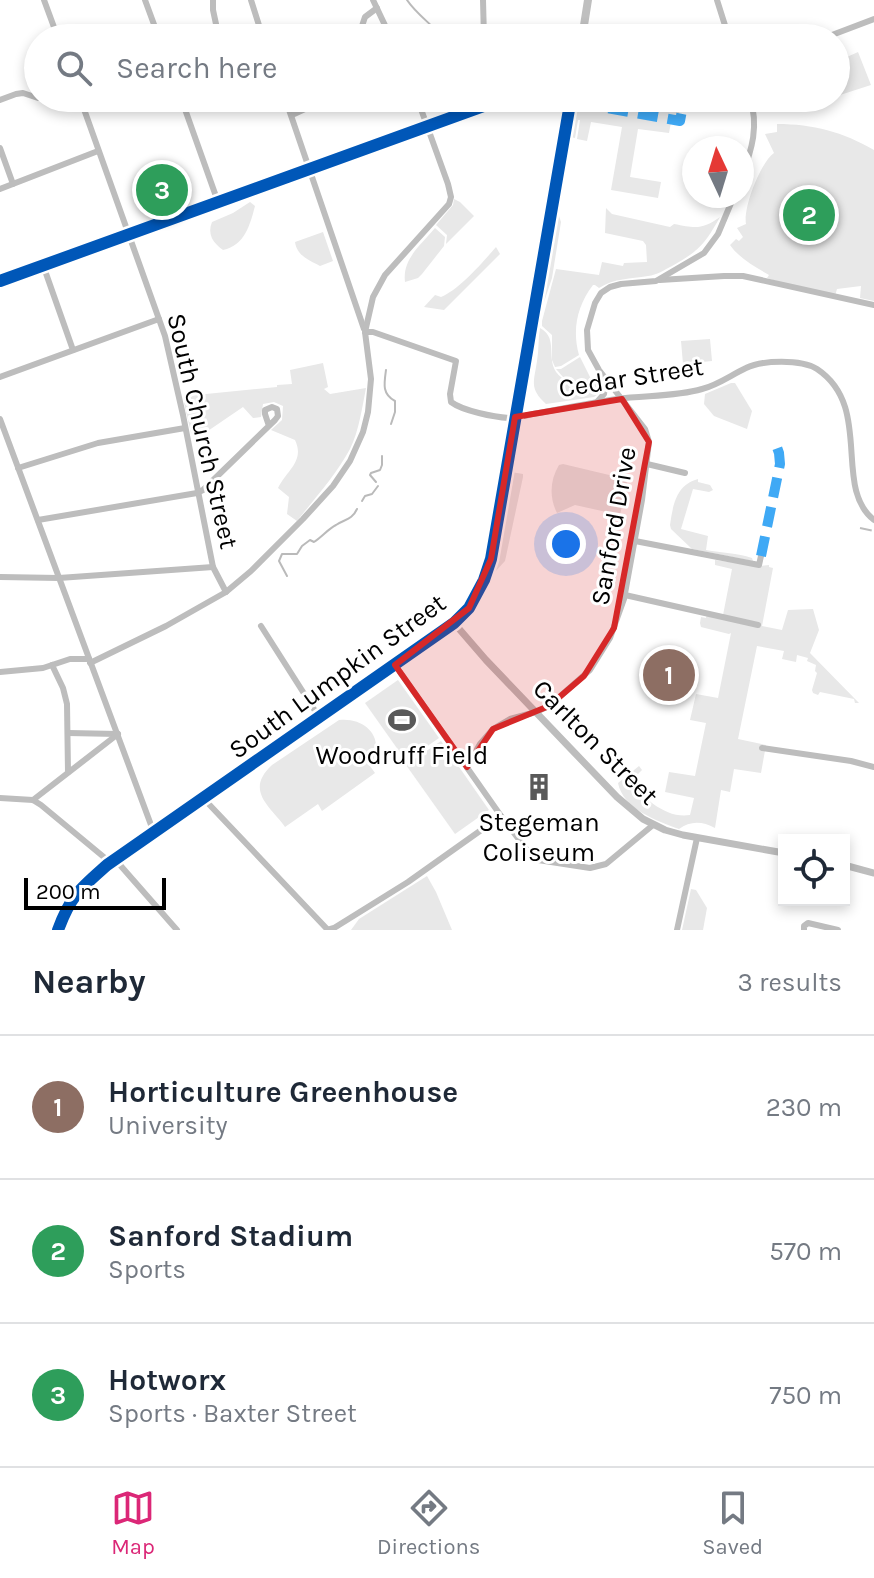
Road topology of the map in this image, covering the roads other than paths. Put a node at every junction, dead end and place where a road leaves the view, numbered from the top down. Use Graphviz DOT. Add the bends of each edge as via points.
graph roads {
  1 [pos="44,0"];
  2 [pos="145,0"];
  3 [pos="213,0"];
  4 [pos="251,0"];
  5 [pos="483,0"];
  6 [pos="588,0"];
  7 [pos="717,0"];
  8 [pos="375,4"];
  9 [pos="874,19"];
  10 [pos="53,24"];
  11 [pos="154,24"];
  12 [pos="216,24"];
  13 [pos="259,24"];
  14 [pos="363,24"];
  15 [pos="384,24"];
  16 [pos="484,24"];
  17 [pos="584,24"];
  18 [pos="725,24"];
  19 [pos="850,28"];
  20 [pos="24,93"];
  21 [pos="0,100"];
  22 [pos="85,112"];
  23 [pos="186,112"];
  24 [pos="291,112"];
  25 [pos="298,112"];
  26 [pos="422,112"];
  27 [pos="464,112"];
  28 [pos="569,112"];
  29 [pos="753,112"];
  30 [pos="292,115"];
  31 [pos="427,126"];
  32 [pos="754,137"];
  33 [pos="0,148"];
  34 [pos="98,151"];
  35 [pos="310,169"];
  36 [pos="13,184"];
  37 [pos="0,189"];
  38 [pos="218,202"];
  39 [pos="729,208"];
  40 [pos="128,235"];
  41 [pos="43,265"];
  42 [pos="0,281"];
  43 [pos="656,281"];
  44 [pos="370,305"];
  45 [pos="874,305"];
  46 [pos="356,306"];
  47 [pos="159,319"];
  48 [pos="365,332"];
  49 [pos="73,350"];
  50 [pos="0,377"];
  51 [pos="606,379"];
  52 [pos="622,399"];
  53 [pos="596,404"];
  54 [pos="515,417"];
  55 [pos="0,419"];
  56 [pos="269,426"];
  57 [pos="185,428"];
  58 [pos="647,464"];
  59 [pos="18,468"];
  60 [pos="685,473"];
  61 [pos="197,493"];
  62 [pos="38,520"];
  63 [pos="874,520"];
  64 [pos="635,541"];
  65 [pos="761,556"];
  66 [pos="213,567"];
  67 [pos="0,577"];
  68 [pos="59,578"];
  69 [pos="226,592"];
  70 [pos="625,595"];
  71 [pos="454,623"];
  72 [pos="758,625"];
  73 [pos="261,626"];
  74 [pos="89,661"];
  75 [pos="52,665"];
  76 [pos="395,665"];
  77 [pos="0,672"];
  78 [pos="536,712"];
  79 [pos="319,717"];
  80 [pos="68,733"];
  81 [pos="118,734"];
  82 [pos="762,748"];
  83 [pos="467,767"];
  84 [pos="874,767"];
  85 [pos="68,772"];
  86 [pos="0,798"];
  87 [pos="204,799"];
  88 [pos="33,800"];
  89 [pos="501,816"];
  90 [pos="653,825"];
  91 [pos="154,833"];
  92 [pos="697,838"];
  93 [pos="778,852"];
  94 [pos="114,861"];
  95 [pos="850,867"];
  96 [pos="874,873"];
  97 [pos="58,930"];
  98 [pos="177,930"];
  99 [pos="327,930"];
  100 [pos="677,930"];
  101 [pos="804,930"];
  102 [pos="838,930"];
  1 -- 10 [label="street"];
  2 -- 11 [label="street"];
  3 -- 12 [label="street"];
  4 -- 13 [label="street"];
  5 -- 16 [label="street"];
  6 -- 17 [label="main road"];
  7 -- 18 [label="street"];
  8 -- 14 [label="street"];
  8 -- 15 [label="street"];
  9 -- 19 [label="street"];
  20 -- 21 [label="street"];
  22 -- 34 [label="street, South Church Street"];
  23 -- 38 [label="street"];
  24 -- 30 [label="street"];
  25 -- 30 [label="street"];
  26 -- 31 [label="street"];
  27 -- 31 [label="main road"];
  28 -- 54 [label="main road, South Lumpkin Street"];
  29 -- 32 [label="street"];
  30 -- 35 [label="street"];
  31 -- 35 [label="main road"];
  31 -- 44 [label="street" via="451,192 449,204 385,275"];
  33 -- 36 [label="street"];
  34 -- 36 [label="street"];
  34 -- 40 [label="street, South Church Street"];
  35 -- 38 [label="main road"];
  35 -- 46 [label="street"];
  36 -- 37 [label="street"];
  38 -- 40 [label="main road"];
  39 -- 43 [label="street, Sanford Drive" via="704,253"];
  40 -- 41 [label="main road"];
  40 -- 47 [label="street, South Church Street"];
  41 -- 42 [label="main road"];
  41 -- 49 [label="street"];
  43 -- 45 [label="street" via="743,276"];
  43 -- 51 [label="street, Sanford Drive" via="610,287 595,303 587,343"];
  44 -- 46 [label="street"];
  44 -- 48 [label="street"];
  46 -- 48 [label="street"];
  47 -- 49 [label="street"];
  47 -- 57 [label="street, South Church Street"];
  48 -- 54 [label="street, Cedar Street" via="456,361 451,402"];
  48 -- 69 [label="street" via="371,379 368,412 350,461 303,519"];
  49 -- 50 [label="street"];
  51 -- 52 [label="street, Sanford Drive"];
  51 -- 53 [label="street"];
  52 -- 53 [label="street, Cedar Street"];
  52 -- 58 [label="street, Sanford Drive" via="648,436"];
  52 -- 63 [label="street, Cedar Street" via="695,391 736,378 756,365 793,362 815,367 834,383 851,412 858,496"];
  53 -- 54 [label="street, Cedar Street"];
  54 -- 71 [label="main road, South Lumpkin Street" via="488,570 469,608"];
  55 -- 59 [label="street"];
  56 -- 61 [label="street"];
  57 -- 59 [label="street" via="98,443"];
  57 -- 61 [label="street, South Church Street"];
  58 -- 60 [label="street"];
  58 -- 64 [label="street, Sanford Drive"];
  59 -- 62 [label="street"];
  61 -- 62 [label="street"];
  61 -- 66 [label="street, South Church Street"];
  62 -- 68 [label="street"];
  64 -- 65 [label="street" via="759,565"];
  64 -- 70 [label="street, Sanford Drive"];
  66 -- 68 [label="street"];
  66 -- 69 [label="street, South Church Street"];
  67 -- 68 [label="street"];
  68 -- 74 [label="street"];
  69 -- 74 [label="street"];
  70 -- 72 [label="street"];
  70 -- 78 [label="street, Sanford Drive" via="597,660 552,704"];
  71 -- 76 [label="main road, South Lumpkin Street"];
  71 -- 78 [label="street, Carlton Street"];
  73 -- 79 [label="street"];
  74 -- 75 [label="street" via="70,659"];
  74 -- 81 [label="street"];
  75 -- 77 [label="street"];
  75 -- 80 [label="street" via="67,704"];
  76 -- 79 [label="main road, South Lumpkin Street"];
  76 -- 83 [label="street"];
  78 -- 83 [label="street, Sanford Drive" via="493,729"];
  78 -- 90 [label="street, Carlton Street" via="617,797"];
  79 -- 87 [label="main road, South Lumpkin Street"];
  80 -- 81 [label="street"];
  80 -- 85 [label="street"];
  81 -- 85 [label="street"];
  81 -- 91 [label="street"];
  82 -- 84 [label="street"];
  83 -- 89 [label="street"];
  85 -- 88 [label="street"];
  86 -- 88 [label="street"];
  87 -- 91 [label="main road, South Lumpkin Street"];
  87 -- 99 [label="street"];
  88 -- 94 [label="street"];
  89 -- 90 [label="street" via="538,860 590,868 611,861"];
  89 -- 99 [label="street" via="408,882"];
  90 -- 92 [label="street, Carlton Street"];
  91 -- 94 [label="main road, South Lumpkin Street"];
  92 -- 93 [label="street, Carlton Street"];
  92 -- 100 [label="street"];
  94 -- 97 [label="main road, South Lumpkin Street" via="77,891"];
  94 -- 98 [label="street"];
  95 -- 96 [label="street"];
  101 -- 102 [label="street" via="808,923"];
}
